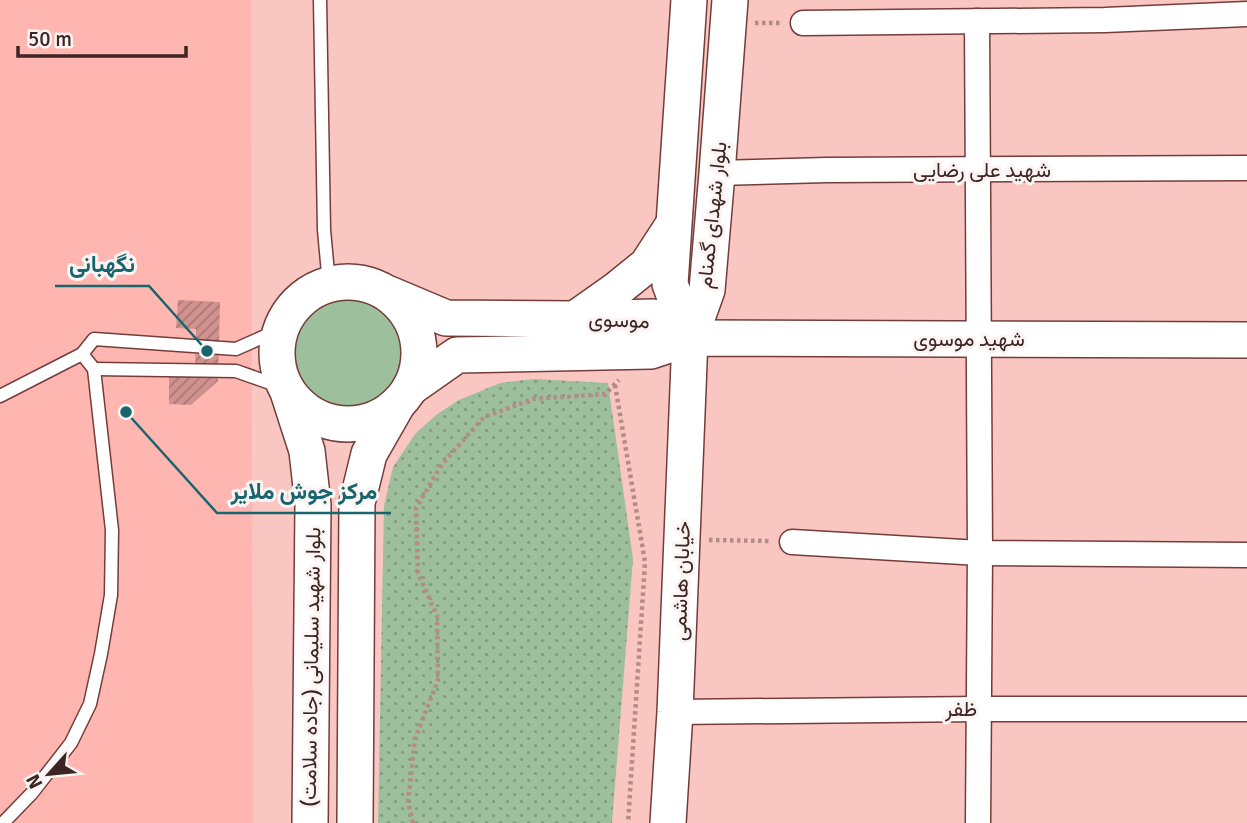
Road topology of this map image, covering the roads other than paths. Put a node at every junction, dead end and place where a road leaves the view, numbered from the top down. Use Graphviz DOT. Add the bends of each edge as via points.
graph roads {
  1 [pos="320,0"];
  2 [pos="690,0"];
  3 [pos="729,12"];
  4 [pos="1247,14"];
  5 [pos="977,22"];
  6 [pos="803,23"];
  7 [pos="1247,169"];
  8 [pos="978,170"];
  9 [pos="717,173"];
  10 [pos="674,225"];
  11 [pos="329,285"];
  12 [pos="383,291"];
  13 [pos="575,319"];
  14 [pos="281,329"];
  15 [pos="690,338"];
  16 [pos="980,339"];
  17 [pos="1247,340"];
  18 [pos="82,354"];
  19 [pos="94,369"];
  20 [pos="287,389"];
  21 [pos="0,396"];
  22 [pos="404,396"];
  23 [pos="792,541"];
  24 [pos="980,553"];
  25 [pos="1247,555"];
  26 [pos="979,709"];
  27 [pos="1247,709"];
  28 [pos="675,712"];
  29 [pos="3,823"];
  30 [pos="310,823"];
  31 [pos="355,823"];
  32 [pos="668,823"];
  33 [pos="978,823"];
  1 -- 11 [label="lane"];
  2 -- 10 [label="main road, بلوار شهدای گمنام"];
  3 -- 9 [label="main road, بلوار شهدای گمنام"];
  4 -- 5 [label="street"];
  5 -- 6 [label="street"];
  5 -- 8 [label="street"];
  7 -- 8 [label="street, شهید علی رضایی"];
  8 -- 9 [label="street, شهید علی رضایی"];
  8 -- 16 [label="street"];
  9 -- 15 [label="main road, بلوار شهدای گمنام" via="707,290"];
  10 -- 13 [label="main road" via="647,264"];
  10 -- 15 [label="main road, بلوار شهدای گمنام" via="670,284"];
  11 -- 12 [label="main road" via="366,284"];
  11 -- 14 [label="main road" via="300,301"];
  12 -- 13 [label="main road, موسوی" via="446,318"];
  12 -- 22 [label="main road" via="398,302 416,334 417,371"];
  13 -- 15 [label="main road, موسوی" via="653,317"];
  14 -- 18 [label="lane" via="236,349 94,339"];
  14 -- 20 [label="main road" via="278,360"];
  15 -- 16 [label="main road, شهید موسوی"];
  15 -- 22 [label="main road, موسوی" via="651,351 457,355"];
  15 -- 28 [label="main road, خیابان هاشمی"];
  16 -- 17 [label="main road, شهید موسوی"];
  16 -- 24 [label="street"];
  18 -- 19 [label="lane"];
  18 -- 21 [label="lane"];
  19 -- 20 [label="lane" via="236,371"];
  19 -- 29 [label="lane" via="112,530 111,594 101,654 90,704 71,743"];
  20 -- 22 [label="main road" via="313,415 349,424 384,414"];
  20 -- 30 [label="main road, بلوار شهید سلیمانی (جاده سلامت)" via="307,451 313,505"];
  22 -- 31 [label="main road, بلوار شهید سلیمانی (جاده سلامت)" via="369,454 357,503"];
  23 -- 24 [label="street"];
  24 -- 25 [label="street"];
  24 -- 26 [label="street"];
  26 -- 27 [label="street, ظفر"];
  26 -- 28 [label="street, ظفر"];
  26 -- 33 [label="street"];
  28 -- 32 [label="main road, خیابان هاشمی"];
}
